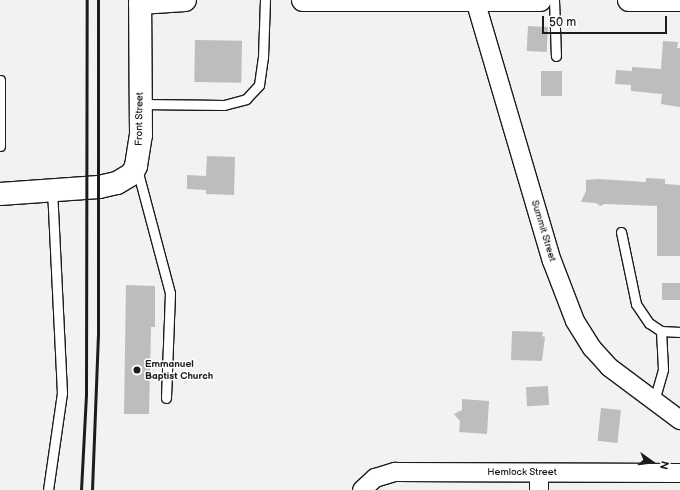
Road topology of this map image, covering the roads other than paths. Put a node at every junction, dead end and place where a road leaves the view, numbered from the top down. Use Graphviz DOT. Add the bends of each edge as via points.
graph roads {
  1 [pos="185,0"];
  2 [pos="265,0"];
  3 [pos="303,0"];
  4 [pos="475,0"];
  5 [pos="540,0"];
  6 [pos="554,0"];
  7 [pos="629,0"];
  8 [pos="680,0"];
  9 [pos="140,1"];
  10 [pos="556,56"];
  11 [pos="0,80"];
  12 [pos="141,104"];
  13 [pos="0,146"];
  14 [pos="136,166"];
  15 [pos="52,191"];
  16 [pos="0,194"];
  17 [pos="621,232"];
  18 [pos="661,331"];
  19 [pos="680,332"];
  20 [pos="166,398"];
  21 [pos="654,401"];
  22 [pos="680,420"];
  23 [pos="680,473"];
  24 [pos="539,482"];
  25 [pos="364,487"];
  26 [pos="48,490"];
  1 -- 9 [label="main road"];
  2 -- 12 [label="lane" via="259,85 246,99 224,105"];
  3 -- 4 [label="main road"];
  4 -- 5 [label="main road"];
  4 -- 21 [label="street, Summit Street" via="552,261 570,309 597,355 621,377"];
  6 -- 10 [label="lane"];
  7 -- 8 [label="main road"];
  9 -- 12 [label="main road, Front Street"];
  11 -- 13 [label="lane"];
  12 -- 14 [label="main road, Front Street" via="141,135"];
  14 -- 15 [label="main road" via="132,174 117,183"];
  14 -- 20 [label="lane" via="170,294"];
  15 -- 16 [label="main road"];
  15 -- 26 [label="lane" via="62,393"];
  17 -- 18 [label="lane" via="636,304 649,323"];
  18 -- 19 [label="lane"];
  18 -- 21 [label="lane" via="664,369"];
  21 -- 22 [label="street, Summit Street"];
  23 -- 24 [label="street, Hemlock Street"];
  24 -- 25 [label="street, Hemlock Street" via="395,472 380,476"];
}
